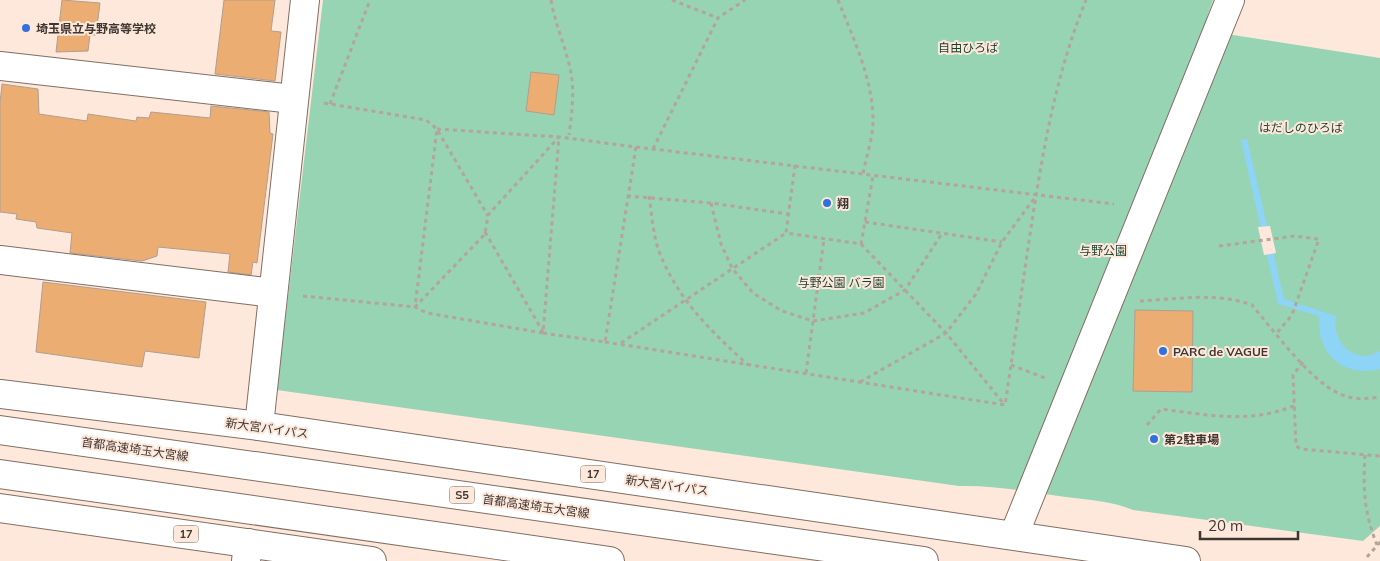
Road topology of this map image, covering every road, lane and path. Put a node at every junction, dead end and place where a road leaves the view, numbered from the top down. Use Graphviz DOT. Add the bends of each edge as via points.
graph roads {
  1 [pos="305,0"];
  2 [pos="370,0"];
  3 [pos="551,0"];
  4 [pos="672,0"];
  5 [pos="745,0"];
  6 [pos="838,0"];
  7 [pos="1086,0"];
  8 [pos="1230,0"];
  9 [pos="718,18"];
  10 [pos="0,66"];
  11 [pos="293,99"];
  12 [pos="330,104"];
  13 [pos="437,129"];
  14 [pos="569,135"];
  15 [pos="559,137"];
  16 [pos="636,147"];
  17 [pos="653,149"];
  18 [pos="795,165"];
  19 [pos="863,174"];
  20 [pos="873,176"];
  21 [pos="1036,195"];
  22 [pos="626,196"];
  23 [pos="649,196"];
  24 [pos="711,203"];
  25 [pos="1106,203"];
  26 [pos="788,214"];
  27 [pos="488,215"];
  28 [pos="865,222"];
  29 [pos="786,232"];
  30 [pos="943,232"];
  31 [pos="485,234"];
  32 [pos="824,239"];
  33 [pos="1002,242"];
  34 [pos="861,244"];
  35 [pos="1219,246"];
  36 [pos="0,260"];
  37 [pos="732,268"];
  38 [pos="905,290"];
  39 [pos="273,293"];
  40 [pos="684,301"];
  41 [pos="1109,302"];
  42 [pos="415,307"];
  43 [pos="813,321"];
  44 [pos="544,333"];
  45 [pos="946,333"];
  46 [pos="1276,334"];
  47 [pos="606,342"];
  48 [pos="620,343"];
  49 [pos="1302,362"];
  50 [pos="748,365"];
  51 [pos="806,373"];
  52 [pos="860,382"];
  53 [pos="0,394"];
  54 [pos="1380,398"];
  55 [pos="1005,405"];
  56 [pos="1294,406"];
  57 [pos="1147,425"];
  58 [pos="259,426"];
  59 [pos="0,430"];
  60 [pos="1365,455"];
  61 [pos="1380,456"];
  62 [pos="0,474"];
  63 [pos="0,508"];
  64 [pos="1014,535"];
  65 [pos="1380,542"];
  66 [pos="1377,546"];
  67 [pos="247,552"];
  68 [pos="1367,557"];
  69 [pos="372,561"];
  70 [pos="610,561"];
  71 [pos="924,561"];
  72 [pos="1186,561"];
  1 -- 11 [label="main road"];
  2 -- 12 [label="path"];
  3 -- 14 [label="path" via="554,21 570,68 574,100"];
  4 -- 9 [label="path"];
  5 -- 9 [label="path"];
  6 -- 19 [label="path" via="868,87 873,122"];
  7 -- 21 [label="path" via="1055,92"];
  8 -- 41 [label="main road"];
  9 -- 17 [label="path"];
  10 -- 11 [label="main road"];
  11 -- 12 [label="path"];
  11 -- 39 [label="main road"];
  12 -- 13 [label="path" via="426,120"];
  13 -- 15 [label="path"];
  13 -- 27 [label="path"];
  13 -- 42 [label="path"];
  15 -- 16 [label="path"];
  15 -- 27 [label="path"];
  15 -- 44 [label="path"];
  16 -- 17 [label="path"];
  16 -- 22 [label="path"];
  17 -- 18 [label="path"];
  18 -- 19 [label="path"];
  18 -- 26 [label="path"];
  19 -- 20 [label="path"];
  20 -- 21 [label="path"];
  20 -- 28 [label="path"];
  21 -- 25 [label="path"];
  21 -- 33 [label="path"];
  21 -- 55 [label="path"];
  22 -- 23 [label="path"];
  22 -- 47 [label="path"];
  23 -- 24 [label="path"];
  23 -- 40 [label="path" via="659,252"];
  24 -- 26 [label="path"];
  24 -- 37 [label="path" via="721,244"];
  26 -- 29 [label="path"];
  27 -- 31 [label="path"];
  28 -- 30 [label="path"];
  28 -- 34 [label="path"];
  29 -- 32 [label="path"];
  29 -- 37 [label="path"];
  30 -- 33 [label="path"];
  30 -- 38 [label="path"];
  31 -- 42 [label="path"];
  31 -- 44 [label="path"];
  32 -- 34 [label="path"];
  32 -- 43 [label="path"];
  33 -- 45 [label="path" via="976,294"];
  34 -- 38 [label="path"];
  35 -- 46 [label="path" via="1295,236 1319,239 1295,310"];
  36 -- 39 [label="main road"];
  37 -- 40 [label="path"];
  37 -- 43 [label="path" via="753,292 782,311"];
  38 -- 43 [label="path" via="864,313"];
  38 -- 45 [label="path"];
  39 -- 42 [label="path"];
  39 -- 58 [label="main road"];
  40 -- 48 [label="path"];
  40 -- 50 [label="path"];
  41 -- 46 [label="path" via="1239,300 1252,305"];
  41 -- 64 [label="main road"];
  42 -- 44 [label="path" via="427,313"];
  43 -- 51 [label="path"];
  44 -- 47 [label="path"];
  45 -- 52 [label="path"];
  45 -- 55 [label="path"];
  46 -- 49 [label="path"];
  47 -- 48 [label="path"];
  48 -- 50 [label="path"];
  49 -- 54 [label="path" via="1325,386 1340,394 1354,398"];
  49 -- 56 [label="path" via="1293,375"];
  50 -- 51 [label="path"];
  51 -- 52 [label="path"];
  52 -- 55 [label="path"];
  53 -- 58 [label="main road, 新大宮バイパス / 17"];
  56 -- 57 [label="path" via="1252,418 1161,409"];
  56 -- 60 [label="path" via="1296,446"];
  58 -- 64 [label="main road, 新大宮バイパス / 17"];
  59 -- 71 [label="main road, 首都高速埼玉大宮線 / S5"];
  60 -- 61 [label="path"];
  60 -- 66 [label="path" via="1362,490 1369,526"];
  62 -- 70 [label="main road"];
  63 -- 67 [label="main road, 17"];
  64 -- 72 [label="main road, 新大宮バイパス / 17"];
  65 -- 66 [label="path"];
  66 -- 68 [label="path"];
  67 -- 69 [label="main road, 17"];
}
